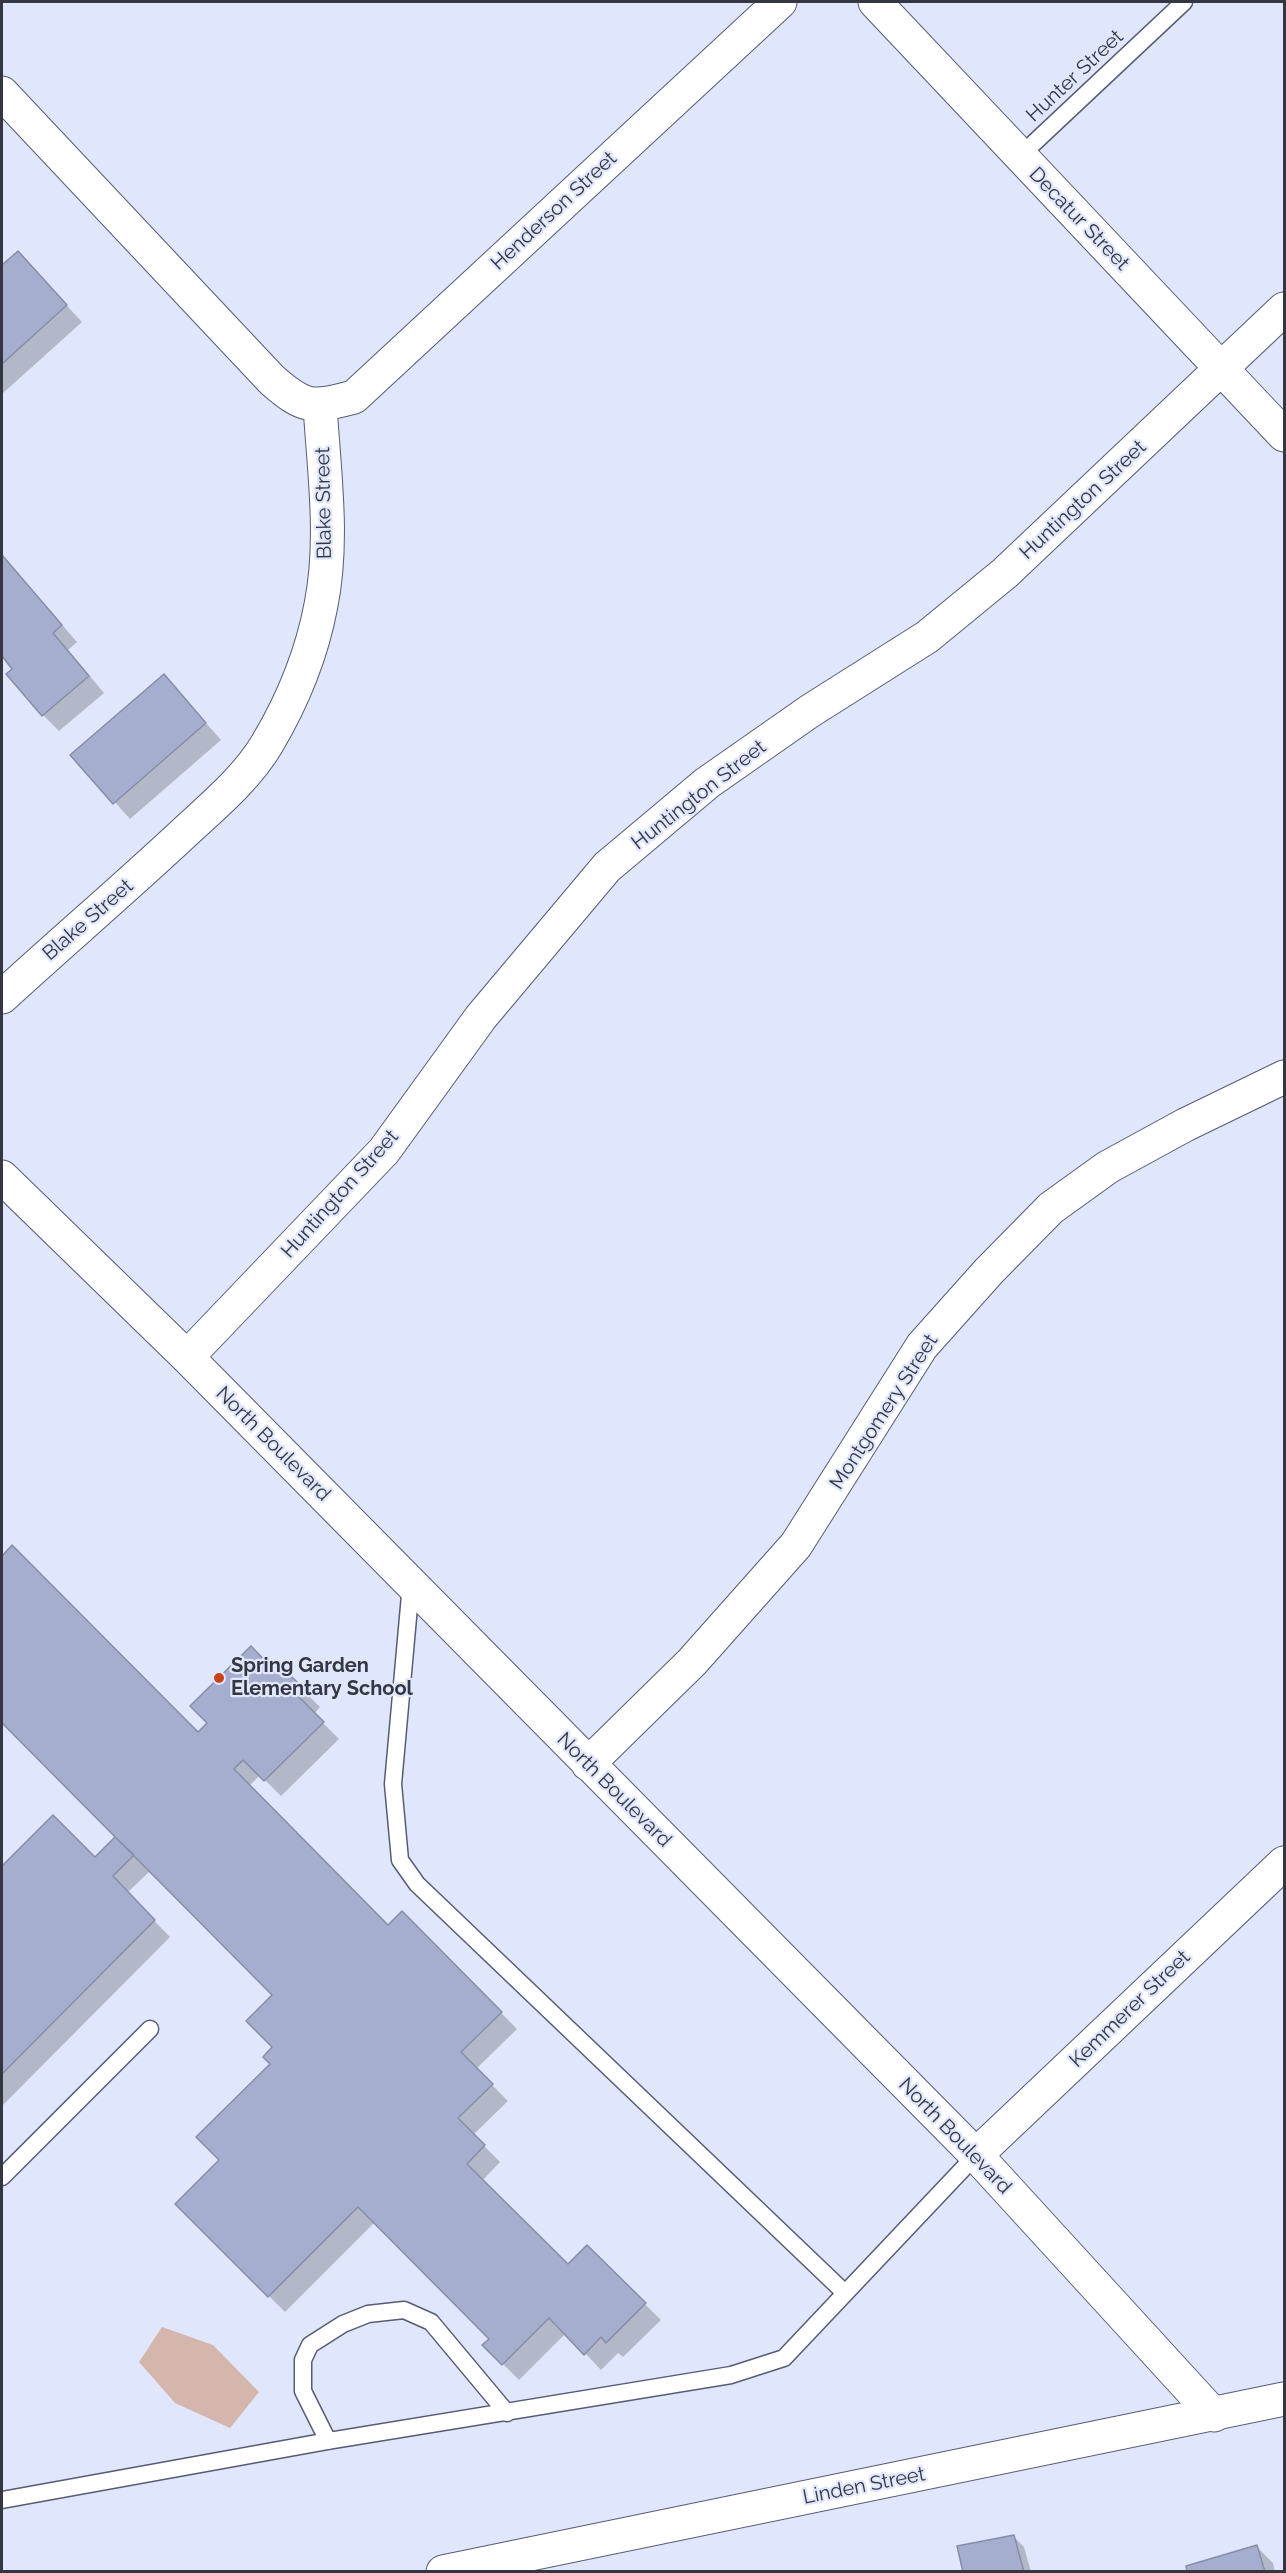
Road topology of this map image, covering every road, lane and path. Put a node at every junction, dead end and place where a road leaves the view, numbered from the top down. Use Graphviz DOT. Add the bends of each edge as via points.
graph roads {
  1 [pos="780,2"];
  2 [pos="875,2"];
  3 [pos="1184,2"];
  4 [pos="2,93"];
  5 [pos="1020,156"];
  6 [pos="1284,309"];
  7 [pos="1222,369"];
  8 [pos="320,406"];
  9 [pos="1284,435"];
  10 [pos="2,997"];
  11 [pos="1284,1077"];
  12 [pos="2,1177"];
  13 [pos="188,1357"];
  14 [pos="411,1584"];
  15 [pos="588,1764"];
  16 [pos="1284,1863"];
  17 [pos="150,2029"];
  18 [pos="976,2155"];
  19 [pos="2,2177"];
  20 [pos="845,2294"];
  21 [pos="1284,2399"];
  22 [pos="507,2413"];
  23 [pos="1215,2415"];
  24 [pos="327,2440"];
  25 [pos="2,2500"];
  26 [pos="443,2571"];
  1 -- 8 [label="street, Henderson Street" via="354,397"];
  2 -- 5 [label="street, Decatur Street"];
  3 -- 5 [label="lane, Hunter Street"];
  4 -- 8 [label="street" via="272,380 294,400"];
  5 -- 7 [label="street, Decatur Street"];
  6 -- 7 [label="street, Huntington Street"];
  7 -- 9 [label="street, Decatur Street"];
  7 -- 13 [label="street, Huntington Street" via="1005,573 936,630 707,783 608,867 482,1017 384,1151"];
  8 -- 10 [label="street, Blake Street" via="328,547 321,605 305,664 272,735 233,787"];
  11 -- 15 [label="street, Montgomery Street" via="1108,1167 1051,1208 922,1346 796,1545 692,1662"];
  12 -- 13 [label="street, North Boulevard"];
  13 -- 14 [label="street, North Boulevard"];
  14 -- 15 [label="street, North Boulevard"];
  14 -- 20 [label="lane" via="393,1784 400,1860 417,1884"];
  15 -- 18 [label="street, North Boulevard"];
  16 -- 18 [label="street, Kemmerer Street"];
  17 -- 19 [label="lane"];
  18 -- 20 [label="lane"];
  18 -- 23 [label="street, North Boulevard"];
  20 -- 22 [label="lane" via="784,2358 731,2375"];
  21 -- 23 [label="street, Linden Street"];
  22 -- 24 [label="lane"];
  22 -- 24 [label="lane" via="431,2322 404,2310 368,2314 310,2345 303,2360 303,2391"];
  23 -- 26 [label="street, Linden Street"];
  24 -- 25 [label="lane"];
}
